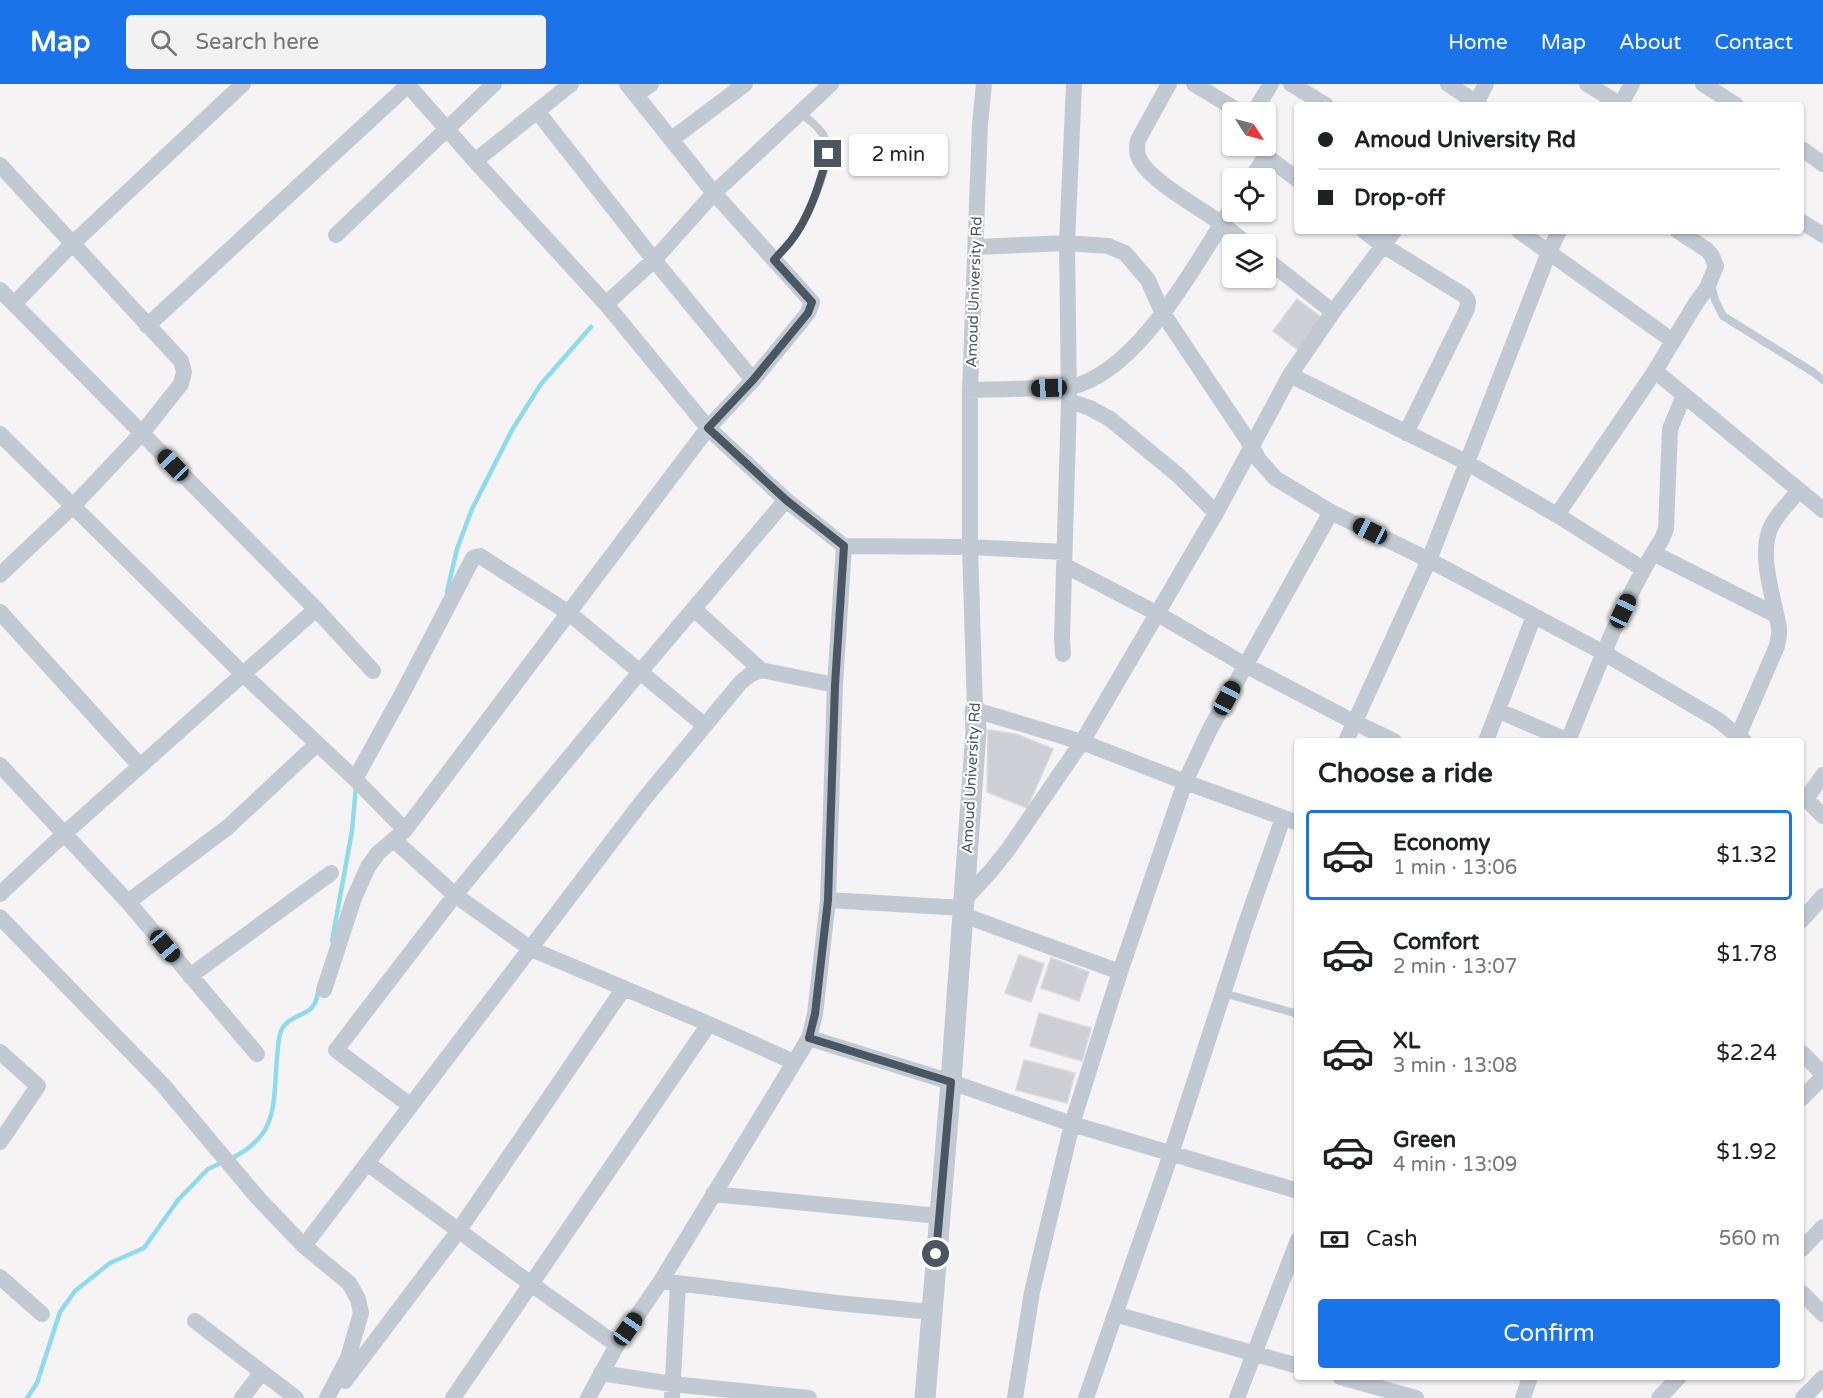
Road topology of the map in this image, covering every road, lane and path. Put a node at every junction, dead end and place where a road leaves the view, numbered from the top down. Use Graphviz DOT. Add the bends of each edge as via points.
graph roads {
  1 [pos="243,84"];
  2 [pos="494,84"];
  3 [pos="571,84"];
  4 [pos="651,84"];
  5 [pos="745,84"];
  6 [pos="831,84"];
  7 [pos="984,84"];
  8 [pos="1074,84"];
  9 [pos="1169,84"];
  10 [pos="1194,84"];
  11 [pos="1272,84"];
  12 [pos="1291,84"];
  13 [pos="1448,84"];
  14 [pos="1486,84"];
  15 [pos="1587,84"];
  16 [pos="1632,84"];
  17 [pos="407,85"];
  18 [pos="632,90"];
  19 [pos="1713,91"];
  20 [pos="1224,102"];
  21 [pos="1260,102"];
  22 [pos="1321,102"];
  23 [pos="1474,102"];
  24 [pos="1478,102"];
  25 [pos="1616,102"];
  26 [pos="1623,102"];
  27 [pos="1731,102"];
  28 [pos="537,111"];
  29 [pos="801,113"];
  30 [pos="447,130"];
  31 [pos="672,139"];
  32 [pos="1804,150"];
  33 [pos="1266,156"];
  34 [pos="475,161"];
  35 [pos="1823,164"];
  36 [pos="0,165"];
  37 [pos="1258,168"];
  38 [pos="1294,177"];
  39 [pos="714,193"];
  40 [pos="1804,223"];
  41 [pos="1222,224"];
  42 [pos="1822,232"];
  43 [pos="1235,234"];
  44 [pos="1368,234"];
  45 [pos="1392,234"];
  46 [pos="1524,234"];
  47 [pos="1558,234"];
  48 [pos="1683,234"];
  49 [pos="336,235"];
  50 [pos="1067,243"];
  51 [pos="72,244"];
  52 [pos="1384,246"];
  53 [pos="976,247"];
  54 [pos="1549,252"];
  55 [pos="654,260"];
  56 [pos="774,260"];
  57 [pos="1276,267"];
  58 [pos="1710,281"];
  59 [pos="0,290"];
  60 [pos="14,304"];
  61 [pos="606,304"];
  62 [pos="1162,312"];
  63 [pos="1333,312"];
  64 [pos="147,326"];
  65 [pos="1673,341"];
  66 [pos="1654,371"];
  67 [pos="1290,375"];
  68 [pos="753,380"];
  69 [pos="1823,380"];
  70 [pos="970,390"];
  71 [pos="1068,394"];
  72 [pos="1684,395"];
  73 [pos="708,428"];
  74 [pos="142,433"];
  75 [pos="1406,433"];
  76 [pos="1,437"];
  77 [pos="1251,445"];
  78 [pos="1466,462"];
  79 [pos="1799,490"];
  80 [pos="786,500"];
  81 [pos="73,506"];
  82 [pos="1823,510"];
  83 [pos="1331,512"];
  84 [pos="1216,513"];
  85 [pos="1557,515"];
  86 [pos="844,546"];
  87 [pos="970,547"];
  88 [pos="1653,553"];
  89 [pos="1064,559"];
  90 [pos="1429,560"];
  91 [pos="1643,569"];
  92 [pos="0,574"];
  93 [pos="316,609"];
  94 [pos="693,609"];
  95 [pos="0,612"];
  96 [pos="569,613"];
  97 [pos="1158,614"];
  98 [pos="1776,615"];
  99 [pos="1534,616"];
  100 [pos="1063,654"];
  101 [pos="1604,654"];
  102 [pos="1245,665"];
  103 [pos="761,670"];
  104 [pos="373,671"];
  105 [pos="640,672"];
  106 [pos="243,674"];
  107 [pos="835,685"];
  108 [pos="975,710"];
  109 [pos="1499,711"];
  110 [pos="1354,722"];
  111 [pos="704,725"];
  112 [pos="1347,738"];
  113 [pos="1388,738"];
  114 [pos="1487,738"];
  115 [pos="1562,738"];
  116 [pos="1570,738"];
  117 [pos="1738,738"];
  118 [pos="1739,738"];
  119 [pos="1082,742"];
  120 [pos="317,744"];
  121 [pos="0,765"];
  122 [pos="140,766"];
  123 [pos="1823,775"];
  124 [pos="355,780"];
  125 [pos="1185,782"];
  126 [pos="1804,797"];
  127 [pos="1823,816"];
  128 [pos="1290,821"];
  129 [pos="64,834"];
  130 [pos="400,835"];
  131 [pos="332,873"];
  132 [pos="0,894"];
  133 [pos="455,895"];
  134 [pos="1823,896"];
  135 [pos="828,900"];
  136 [pos="128,902"];
  137 [pos="963,908"];
  138 [pos="1805,911"];
  139 [pos="0,916"];
  140 [pos="531,949"];
  141 [pos="1120,972"];
  142 [pos="190,976"];
  143 [pos="624,988"];
  144 [pos="324,990"];
  145 [pos="1223,993"];
  146 [pos="1294,1013"];
  147 [pos="709,1024"];
  148 [pos="809,1038"];
  149 [pos="0,1052"];
  150 [pos="257,1054"];
  151 [pos="1804,1055"];
  152 [pos="794,1062"];
  153 [pos="1823,1076"];
  154 [pos="951,1082"];
  155 [pos="1804,1096"];
  156 [pos="411,1106"];
  157 [pos="1072,1124"];
  158 [pos="0,1142"];
  159 [pos="1170,1154"];
  160 [pos="367,1163"];
  161 [pos="1294,1190"];
  162 [pos="713,1194"];
  163 [pos="939,1216"];
  164 [pos="1823,1227"];
  165 [pos="459,1230"];
  166 [pos="304,1246"];
  167 [pos="1804,1247"];
  168 [pos="1294,1250"];
  169 [pos="0,1276"];
  170 [pos="670,1282"];
  171 [pos="531,1284"];
  172 [pos="1804,1295"];
  173 [pos="932,1312"];
  174 [pos="42,1314"];
  175 [pos="1115,1314"];
  176 [pos="1823,1314"];
  177 [pos="195,1321"];
  178 [pos="617,1345"];
  179 [pos="1253,1354"];
  180 [pos="1294,1365"];
  181 [pos="262,1372"];
  182 [pos="601,1373"];
  183 [pos="1823,1378"];
  184 [pos="1351,1380"];
  185 [pos="1529,1380"];
  186 [pos="1676,1380"];
  187 [pos="672,1391"];
  188 [pos="242,1398"];
  189 [pos="296,1398"];
  190 [pos="329,1398"];
  191 [pos="453,1398"];
  192 [pos="588,1398"];
  193 [pos="809,1398"];
  194 [pos="926,1398"];
  195 [pos="1015,1398"];
  196 [pos="1086,1398"];
  197 [pos="1237,1398"];
  198 [pos="1416,1398"];
  199 [pos="1524,1398"];
  200 [pos="1659,1398"];
  201 [pos="1803,1398"];
  1 -- 51 [label="street"];
  2 -- 30 [label="street"];
  3 -- 28 [label="street"];
  4 -- 18 [label="street"];
  5 -- 31 [label="street"];
  6 -- 29 [label="street"];
  7 -- 53 [label="street, Amoud University Rd"];
  8 -- 50 [label="street"];
  9 -- 41 [label="street" via="1138,140 1139,158 1175,193"];
  10 -- 20 [label="street"];
  11 -- 21 [label="street"];
  12 -- 22 [label="street"];
  13 -- 23 [label="street"];
  14 -- 24 [label="street"];
  15 -- 25 [label="street"];
  16 -- 26 [label="street"];
  17 -- 30 [label="street"];
  17 -- 64 [label="street"];
  18 -- 31 [label="street"];
  19 -- 27 [label="street"];
  28 -- 34 [label="street"];
  28 -- 55 [label="street"];
  29 -- 39 [label="street"];
  29 -- 56 [label="lane" via="820,129 828,154 808,213"];
  30 -- 34 [label="street"];
  30 -- 49 [label="street"];
  31 -- 39 [label="street"];
  32 -- 35 [label="street"];
  33 -- 37 [label="street"];
  33 -- 38 [label="street"];
  34 -- 61 [label="street"];
  36 -- 51 [label="street"];
  39 -- 55 [label="street"];
  39 -- 56 [label="street"];
  40 -- 42 [label="street"];
  41 -- 43 [label="street"];
  41 -- 62 [label="street"];
  44 -- 52 [label="street"];
  45 -- 52 [label="street"];
  46 -- 54 [label="street"];
  47 -- 54 [label="street"];
  48 -- 58 [label="street" via="1712,256 1716,266"];
  50 -- 53 [label="street"];
  50 -- 62 [label="street" via="1108,246 1125,253 1148,280"];
  50 -- 71 [label="street"];
  51 -- 60 [label="street"];
  51 -- 64 [label="street"];
  52 -- 63 [label="street"];
  52 -- 75 [label="street" via="1468,301"];
  53 -- 70 [label="street, Amoud University Rd"];
  54 -- 65 [label="street"];
  54 -- 78 [label="street"];
  55 -- 61 [label="street"];
  55 -- 68 [label="street"];
  56 -- 68 [label="street" via="812,302 808,313"];
  57 -- 63 [label="street"];
  58 -- 65 [label="street"];
  58 -- 69 [label="lane" via="1723,316"];
  59 -- 60 [label="street"];
  60 -- 74 [label="street"];
  61 -- 73 [label="street"];
  62 -- 71 [label="street" via="1142,339 1103,374"];
  62 -- 77 [label="street"];
  63 -- 67 [label="street"];
  64 -- 74 [label="street" via="181,361 184,372 181,384"];
  65 -- 66 [label="street"];
  66 -- 72 [label="street"];
  66 -- 85 [label="street"];
  67 -- 75 [label="street"];
  67 -- 77 [label="street"];
  68 -- 73 [label="street"];
  70 -- 71 [label="street"];
  70 -- 87 [label="street, Amoud University Rd"];
  71 -- 84 [label="street" via="1110,419 1179,476"];
  71 -- 89 [label="street"];
  72 -- 79 [label="street"];
  72 -- 88 [label="street" via="1670,429 1666,529"];
  73 -- 80 [label="street"];
  73 -- 96 [label="street"];
  74 -- 81 [label="street"];
  74 -- 93 [label="street"];
  75 -- 78 [label="street"];
  76 -- 81 [label="street"];
  77 -- 83 [label="street" via="1275,478"];
  77 -- 84 [label="street"];
  78 -- 85 [label="street"];
  78 -- 90 [label="street"];
  79 -- 82 [label="street"];
  79 -- 98 [label="street" via="1768,533 1767,572"];
  80 -- 86 [label="street"];
  80 -- 94 [label="street"];
  81 -- 92 [label="street"];
  81 -- 106 [label="street"];
  83 -- 90 [label="street"];
  83 -- 102 [label="street"];
  84 -- 97 [label="street"];
  85 -- 91 [label="street"];
  86 -- 87 [label="street"];
  86 -- 107 [label="street"];
  87 -- 89 [label="street"];
  87 -- 108 [label="street, Amoud University Rd"];
  88 -- 91 [label="street"];
  88 -- 98 [label="street"];
  89 -- 97 [label="street"];
  89 -- 100 [label="street"];
  90 -- 99 [label="street"];
  90 -- 110 [label="street"];
  91 -- 101 [label="street"];
  93 -- 104 [label="street"];
  93 -- 106 [label="street"];
  94 -- 103 [label="street"];
  94 -- 105 [label="street"];
  95 -- 122 [label="street"];
  96 -- 105 [label="street"];
  96 -- 124 [label="street" via="480,556 473,558"];
  96 -- 130 [label="street"];
  97 -- 102 [label="street"];
  97 -- 119 [label="street"];
  98 -- 118 [label="street" via="1777,646"];
  99 -- 101 [label="street"];
  99 -- 109 [label="street"];
  101 -- 116 [label="street"];
  101 -- 117 [label="street" via="1708,714"];
  102 -- 110 [label="street"];
  102 -- 125 [label="street"];
  103 -- 107 [label="street"];
  103 -- 111 [label="street" via="741,682"];
  105 -- 111 [label="street"];
  105 -- 133 [label="street"];
  106 -- 120 [label="street"];
  106 -- 122 [label="street"];
  107 -- 135 [label="street"];
  108 -- 119 [label="street"];
  108 -- 137 [label="street, Amoud University Rd"];
  109 -- 114 [label="street"];
  109 -- 115 [label="street"];
  110 -- 112 [label="street"];
  110 -- 113 [label="street"];
  111 -- 140 [label="street"];
  119 -- 125 [label="street"];
  119 -- 137 [label="street"];
  120 -- 124 [label="street"];
  120 -- 136 [label="street" via="228,827"];
  121 -- 129 [label="street"];
  122 -- 129 [label="street"];
  123 -- 126 [label="street"];
  124 -- 130 [label="street"];
  125 -- 128 [label="street"];
  125 -- 141 [label="street"];
  126 -- 127 [label="street"];
  128 -- 145 [label="street"];
  129 -- 132 [label="street"];
  129 -- 136 [label="street"];
  130 -- 133 [label="street"];
  130 -- 144 [label="street" via="378,852 368,867"];
  131 -- 142 [label="street"];
  133 -- 140 [label="street"];
  133 -- 156 [label="street" via="336,1050"];
  134 -- 138 [label="street"];
  135 -- 137 [label="street"];
  135 -- 148 [label="street"];
  136 -- 142 [label="street"];
  137 -- 141 [label="street"];
  137 -- 154 [label="street, Amoud University Rd"];
  139 -- 166 [label="street" via="163,1085"];
  140 -- 143 [label="street"];
  140 -- 156 [label="street"];
  141 -- 157 [label="street"];
  142 -- 150 [label="street"];
  143 -- 147 [label="street"];
  143 -- 165 [label="street"];
  145 -- 146 [label="lane"];
  145 -- 159 [label="street"];
  147 -- 152 [label="street"];
  147 -- 171 [label="street"];
  148 -- 152 [label="street"];
  148 -- 154 [label="street"];
  149 -- 158 [label="street" via="38,1086"];
  151 -- 153 [label="street"];
  152 -- 162 [label="street"];
  153 -- 155 [label="street"];
  154 -- 157 [label="street"];
  154 -- 163 [label="street, Amoud University Rd"];
  156 -- 160 [label="street"];
  157 -- 159 [label="street"];
  157 -- 195 [label="street" via="1032,1292"];
  159 -- 161 [label="street"];
  159 -- 175 [label="street"];
  160 -- 165 [label="street"];
  160 -- 166 [label="street"];
  162 -- 163 [label="street"];
  162 -- 170 [label="street"];
  163 -- 173 [label="street, Amoud University Rd"];
  164 -- 167 [label="street"];
  165 -- 171 [label="street"];
  165 -- 190 [label="street"];
  166 -- 190 [label="street" via="349,1283 361,1313 348,1358"];
  168 -- 179 [label="street"];
  169 -- 174 [label="street"];
  170 -- 173 [label="street"];
  170 -- 178 [label="street"];
  170 -- 187 [label="street"];
  171 -- 178 [label="street"];
  171 -- 191 [label="street"];
  172 -- 176 [label="street"];
  173 -- 194 [label="street, Amoud University Rd"];
  175 -- 179 [label="street"];
  175 -- 196 [label="street"];
  177 -- 181 [label="street"];
  178 -- 182 [label="street"];
  179 -- 180 [label="street"];
  179 -- 197 [label="street"];
  181 -- 188 [label="street"];
  181 -- 189 [label="street"];
  182 -- 187 [label="street"];
  182 -- 192 [label="street"];
  183 -- 201 [label="street"];
  184 -- 198 [label="street"];
  185 -- 199 [label="street"];
  186 -- 200 [label="street"];
  187 -- 193 [label="street"];
}
